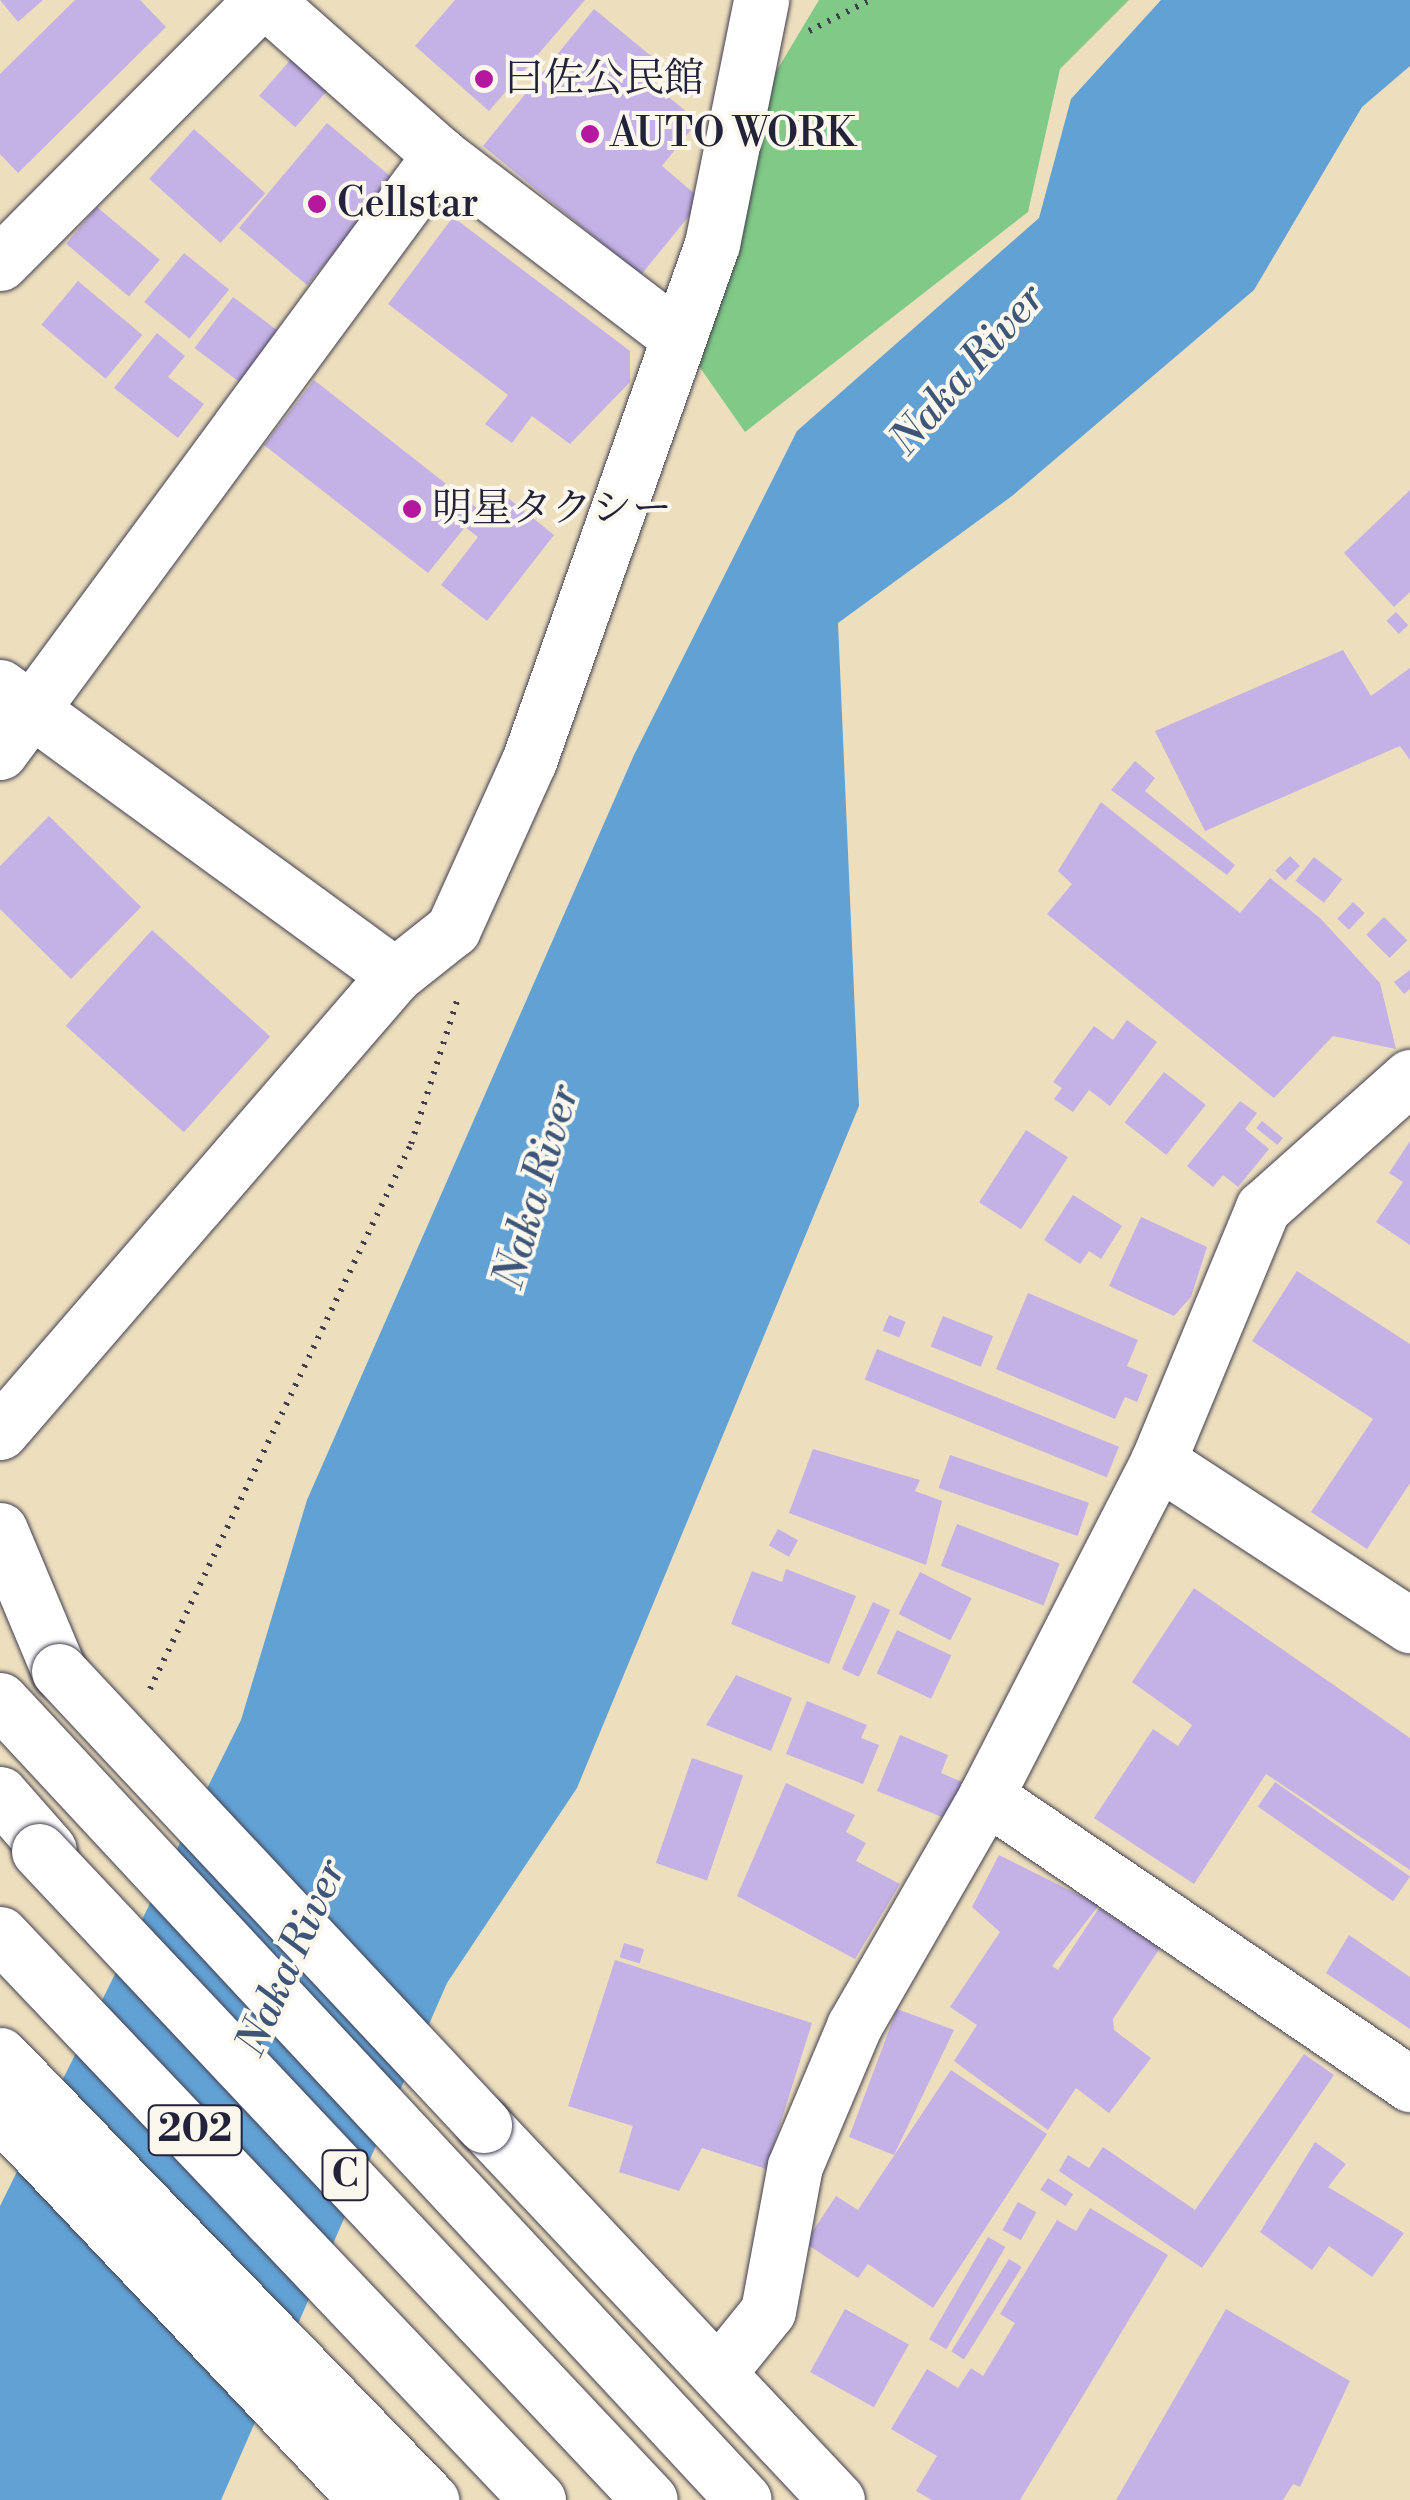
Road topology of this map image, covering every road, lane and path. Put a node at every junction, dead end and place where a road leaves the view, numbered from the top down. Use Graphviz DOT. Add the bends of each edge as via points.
graph roads {
  1 [pos="264,0"];
  2 [pos="761,0"];
  3 [pos="854,0"];
  4 [pos="846,10"];
  5 [pos="440,156"];
  6 [pos="0,262"];
  7 [pos="677,336"];
  8 [pos="12,717"];
  9 [pos="395,975"];
  10 [pos="462,984"];
  11 [pos="1410,1077"];
  12 [pos="0,1432"];
  13 [pos="1158,1460"];
  14 [pos="0,1530"];
  15 [pos="1410,1625"];
  16 [pos="0,1700"];
  17 [pos="142,1706"];
  18 [pos="0,1794"];
  19 [pos="986,1796"];
  20 [pos="0,1809"];
  21 [pos="3,1925"];
  22 [pos="0,2055"];
  23 [pos="1410,2084"];
  24 [pos="0,2112"];
  25 [pos="722,2368"];
  26 [pos="331,2476"];
  27 [pos="431,2500"];
  28 [pos="536,2500"];
  29 [pos="650,2500"];
  30 [pos="677,2500"];
  31 [pos="744,2500"];
  32 [pos="838,2500"];
  1 -- 5 [label="main road"];
  1 -- 6 [label="main road"];
  2 -- 7 [label="main road" via="712,244"];
  3 -- 4 [label="path"];
  5 -- 7 [label="main road"];
  5 -- 8 [label="main road"];
  7 -- 9 [label="main road" via="495,846 454,928"];
  8 -- 9 [label="main road"];
  9 -- 12 [label="main road"];
  10 -- 17 [label="path" via="411,1144"];
  11 -- 13 [label="main road" via="1263,1208"];
  13 -- 15 [label="main road"];
  13 -- 19 [label="main road"];
  14 -- 25 [label="main road, bridge" via="59,1670 484,2125"];
  16 -- 31 [label="main road, bridge"];
  18 -- 30 [label="main road, 202"];
  19 -- 23 [label="main road"];
  19 -- 25 [label="main road" via="854,2026 795,2166 768,2311"];
  20 -- 29 [label="main road, C, bridge"];
  21 -- 28 [label="main road, C, bridge"];
  21 -- 28 [label="main road, 202, bridge"];
  22 -- 27 [label="main road"];
  24 -- 26 [label="main road"];
  25 -- 32 [label="main road"];
}
